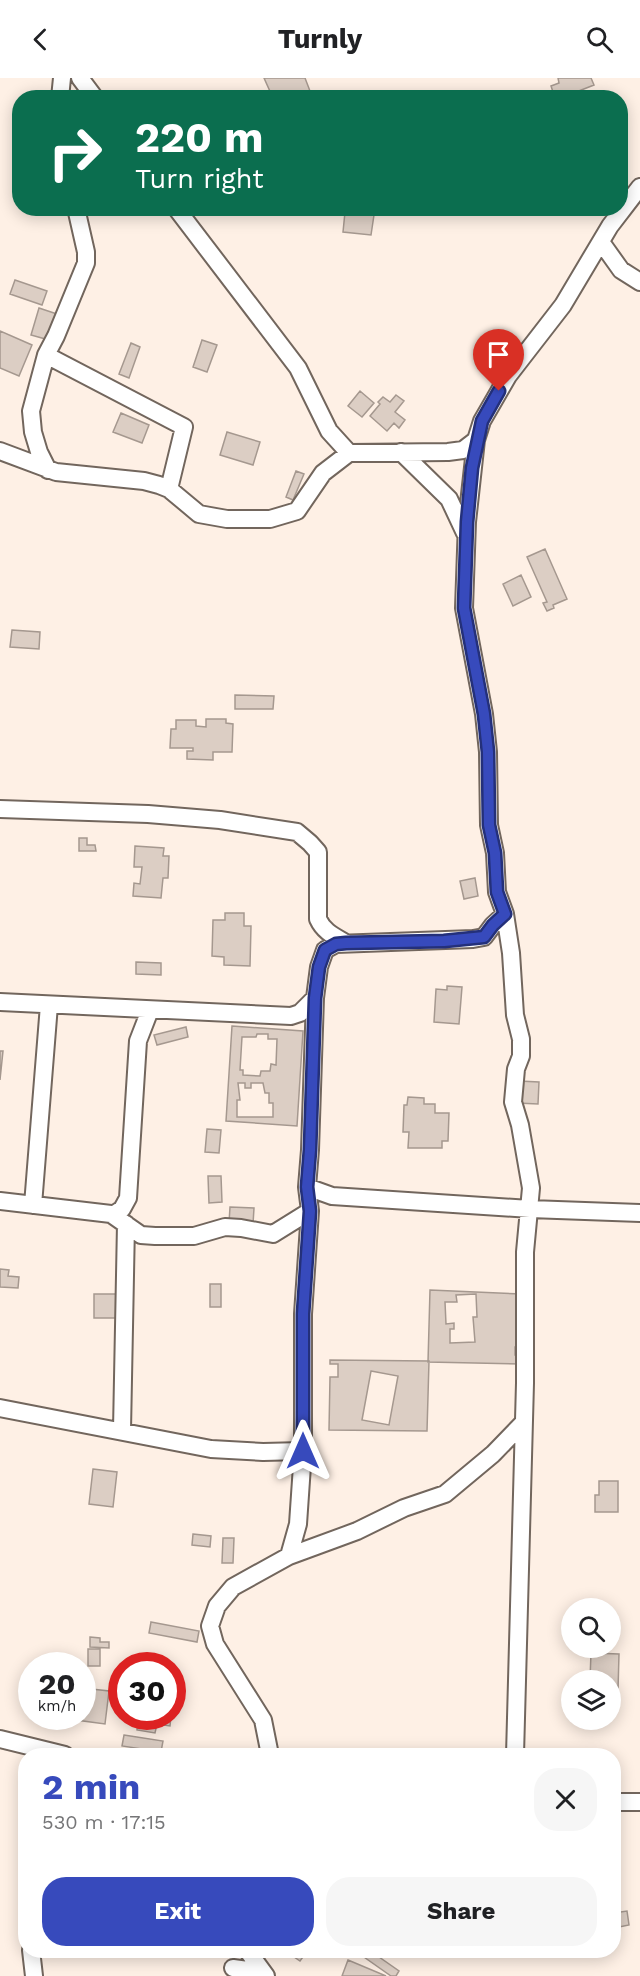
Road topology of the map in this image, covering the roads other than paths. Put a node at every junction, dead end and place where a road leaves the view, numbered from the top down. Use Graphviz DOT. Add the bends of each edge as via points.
graph roads {
  1 [pos="640,187"];
  2 [pos="628,203"];
  3 [pos="78,216"];
  4 [pos="182,216"];
  5 [pos="618,216"];
  6 [pos="601,242"];
  7 [pos="640,282"];
  8 [pos="46,355"];
  9 [pos="476,440"];
  10 [pos="0,451"];
  11 [pos="401,452"];
  12 [pos="349,453"];
  13 [pos="48,470"];
  14 [pos="169,489"];
  15 [pos="466,536"];
  16 [pos="0,809"];
  17 [pos="505,914"];
  18 [pos="346,943"];
  19 [pos="315,998"];
  20 [pos="0,1002"];
  21 [pos="48,1005"];
  22 [pos="150,1010"];
  23 [pos="307,1187"];
  24 [pos="0,1201"];
  25 [pos="33,1204"];
  26 [pos="530,1209"];
  27 [pos="310,1211"];
  28 [pos="640,1214"];
  29 [pos="120,1220"];
  30 [pos="0,1408"];
  31 [pos="523,1423"];
  32 [pos="122,1430"];
  33 [pos="303,1451"];
  34 [pos="289,1556"];
  35 [pos="0,1739"];
  36 [pos="37,1748"];
  37 [pos="269,1748"];
  38 [pos="515,1748"];
  39 [pos="621,1802"];
  40 [pos="640,1802"];
  41 [pos="32,1958"];
  42 [pos="253,1958"];
  43 [pos="232,1972"];
  44 [pos="264,1974"];
  45 [pos="34,1976"];
  1 -- 2 [label="street"];
  3 -- 8 [label="street" via="86,263"];
  4 -- 12 [label="street" via="298,368 329,430"];
  5 -- 6 [label="street"];
  6 -- 7 [label="street" via="621,270"];
  6 -- 9 [label="street" via="563,305 508,376 482,421"];
  8 -- 13 [label="street" via="31,411 36,442"];
  8 -- 14 [label="street" via="184,427"];
  9 -- 11 [label="street" via="463,450"];
  9 -- 15 [label="street"];
  10 -- 13 [label="street"];
  11 -- 12 [label="street"];
  11 -- 15 [label="street" via="449,498"];
  12 -- 14 [label="street" via="323,472 297,511 270,519 227,519 199,514"];
  13 -- 14 [label="street" via="144,481"];
  15 -- 17 [label="street" via="464,608 484,714 489,825 497,892"];
  16 -- 18 [label="street" via="160,815 297,832 318,852 321,926"];
  17 -- 18 [label="street" via="484,937"];
  17 -- 26 [label="street" via="521,1039 513,1102 531,1188"];
  18 -- 19 [label="street" via="325,950"];
  19 -- 22 [label="street" via="291,1016"];
  19 -- 23 [label="street"];
  20 -- 21 [label="street"];
  21 -- 22 [label="street"];
  21 -- 25 [label="street"];
  22 -- 29 [label="street" via="138,1041 129,1198"];
  23 -- 26 [label="street" via="332,1196"];
  23 -- 27 [label="street"];
  24 -- 25 [label="street"];
  25 -- 29 [label="street"];
  26 -- 28 [label="street"];
  26 -- 31 [label="street" via="525,1252"];
  27 -- 29 [label="street" via="273,1233 225,1227 194,1236 155,1236 141,1234"];
  27 -- 33 [label="street" via="303,1314"];
  29 -- 32 [label="street"];
  30 -- 32 [label="street"];
  31 -- 34 [label="street" via="445,1494"];
  31 -- 38 [label="street"];
  32 -- 33 [label="street" via="211,1449"];
  33 -- 34 [label="street" via="298,1524"];
  34 -- 37 [label="street" via="233,1587 217,1606 210,1626 215,1644 263,1720"];
  35 -- 36 [label="street"];
  39 -- 40 [label="street"];
  41 -- 45 [label="street"];
  42 -- 44 [label="street"];
  43 -- 44 [label="street"];
}
